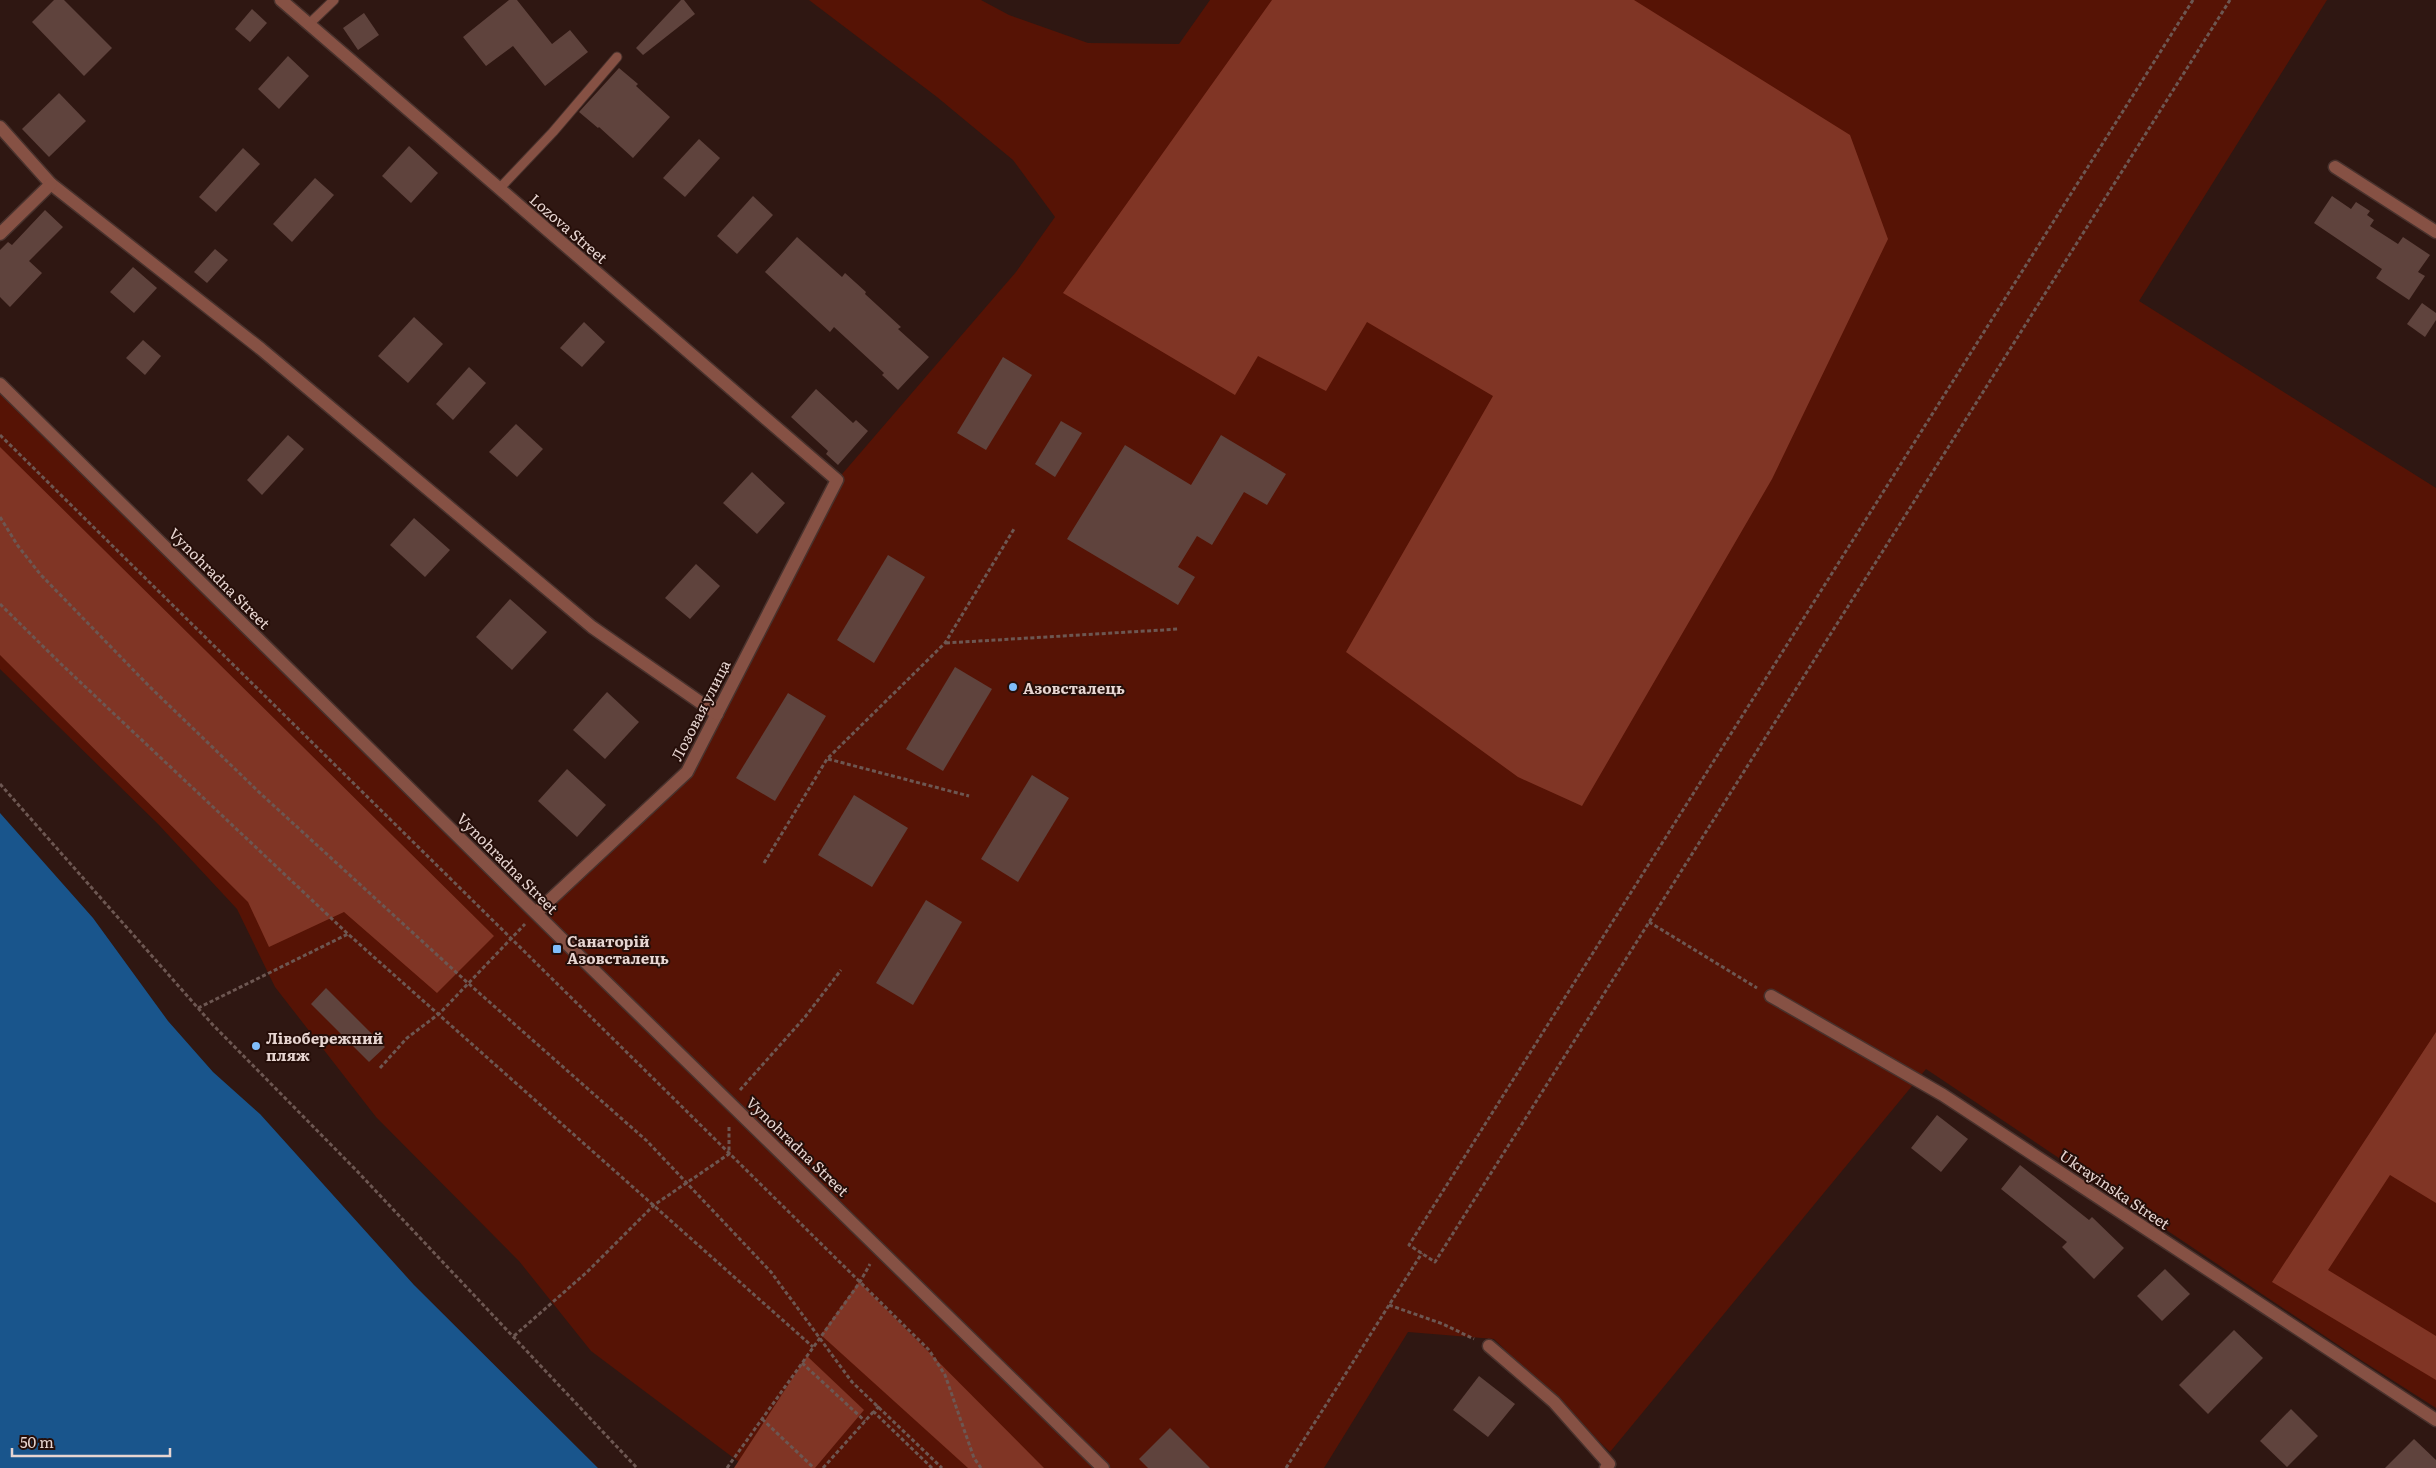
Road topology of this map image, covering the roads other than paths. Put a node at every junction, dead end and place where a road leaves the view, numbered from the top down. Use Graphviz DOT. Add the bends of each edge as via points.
graph roads {
  1 [pos="281,0"];
  2 [pos="334,0"];
  3 [pos="308,25"];
  4 [pos="617,57"];
  5 [pos="0,127"];
  6 [pos="2335,167"];
  7 [pos="51,184"];
  8 [pos="499,190"];
  9 [pos="2436,232"];
  10 [pos="0,234"];
  11 [pos="0,384"];
  12 [pos="837,480"];
  13 [pos="717,714"];
  14 [pos="536,913"];
  15 [pos="1771,996"];
  16 [pos="1490,1346"];
  17 [pos="2436,1420"];
  18 [pos="1103,1468"];
  19 [pos="1606,1468"];
  1 -- 3 [label="street, Lozova Street"];
  2 -- 3 [label="lane"];
  3 -- 8 [label="street, Lozova Street"];
  4 -- 8 [label="lane"];
  5 -- 7 [label="street"];
  6 -- 9 [label="street"];
  7 -- 10 [label="street"];
  7 -- 13 [label="street" via="261,350 592,627"];
  8 -- 12 [label="street, Lozova Street"];
  11 -- 14 [label="street, Vynohradna Street"];
  12 -- 13 [label="street, Лозовая улица"];
  13 -- 14 [label="street, Лозовая улица" via="687,772"];
  14 -- 18 [label="street, Vynohradna Street"];
  15 -- 17 [label="street, Ukrayinska Street" via="1943,1095"];
  16 -- 19 [label="street" via="1554,1402 1609,1464"];
}
